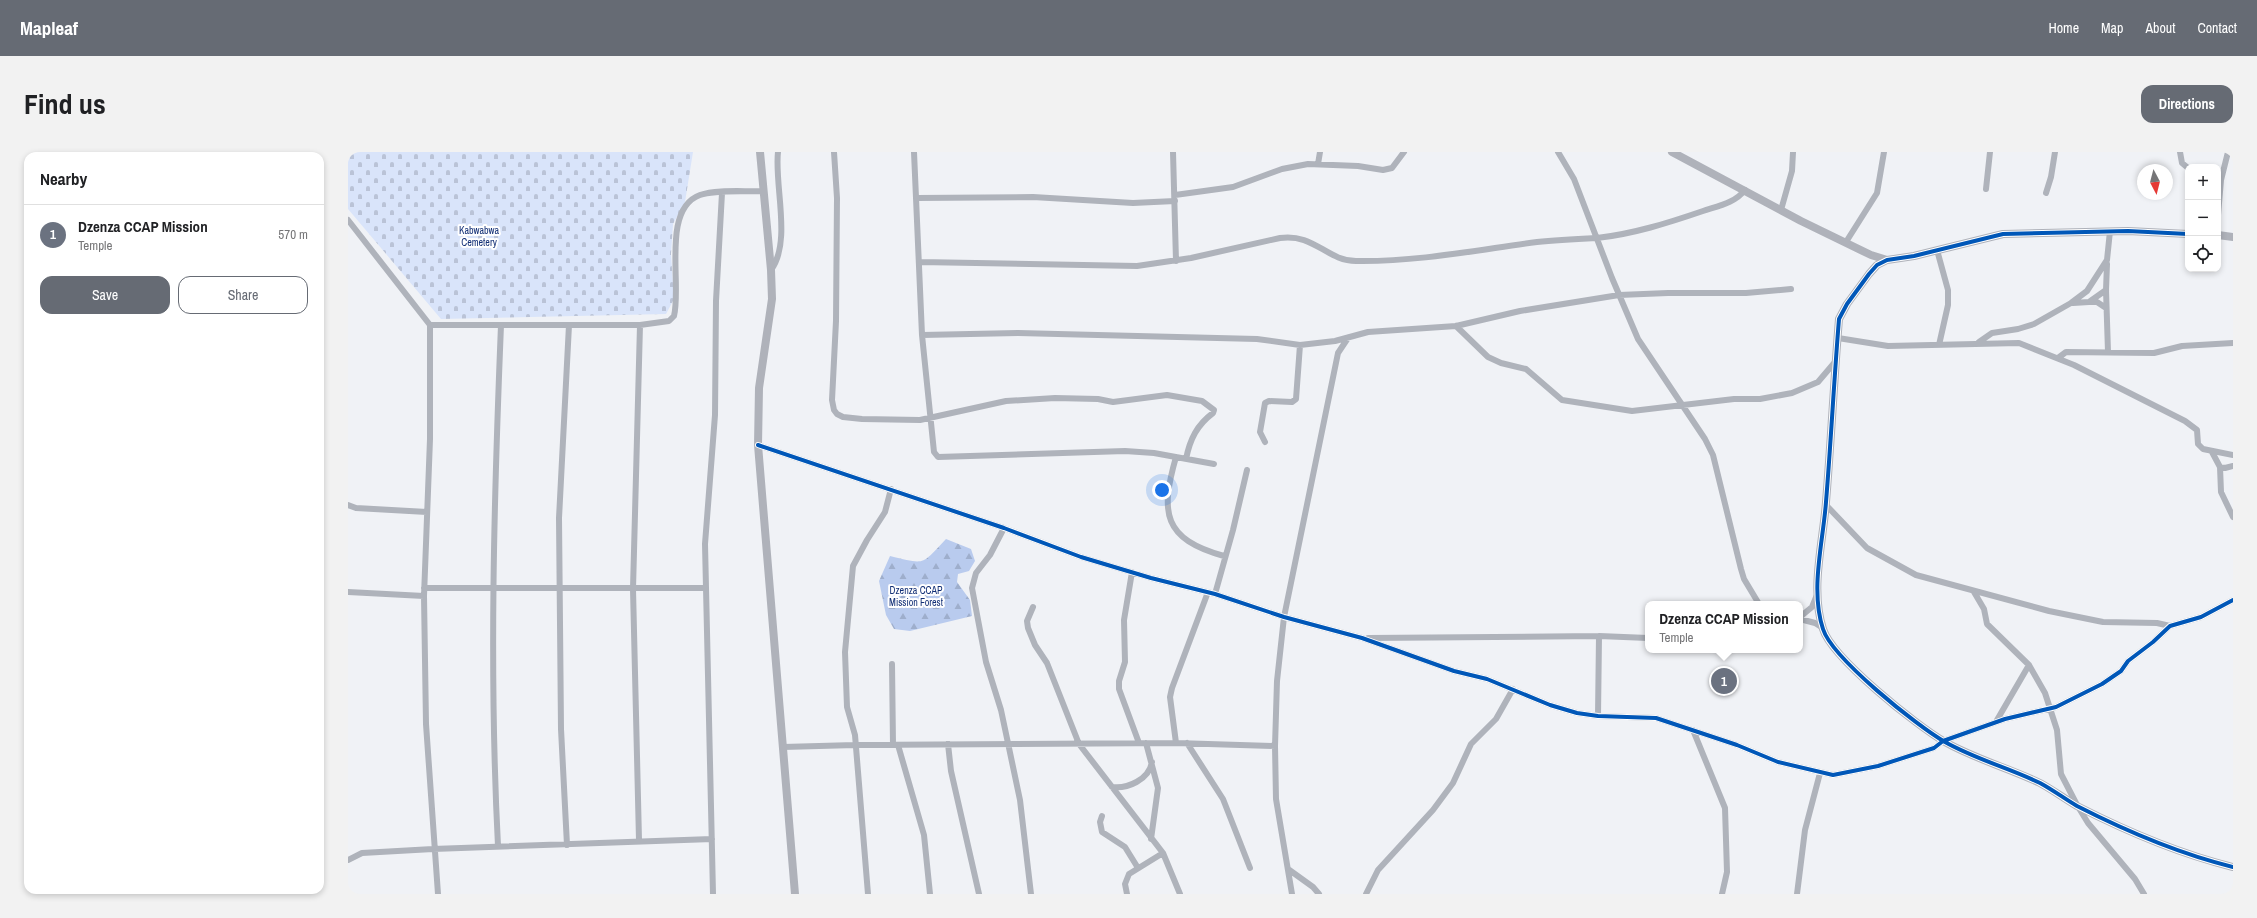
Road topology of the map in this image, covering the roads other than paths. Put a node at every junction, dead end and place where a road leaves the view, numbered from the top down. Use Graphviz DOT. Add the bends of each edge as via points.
graph roads {
  1 [pos="760,152"];
  2 [pos="778,152"];
  3 [pos="834,152"];
  4 [pos="914,152"];
  5 [pos="1172,152"];
  6 [pos="1320,152"];
  7 [pos="1404,152"];
  8 [pos="1558,152"];
  9 [pos="1672,152"];
  10 [pos="1794,152"];
  11 [pos="1884,152"];
  12 [pos="1990,152"];
  13 [pos="2055,152"];
  14 [pos="2180,152"];
  15 [pos="2228,152"];
  16 [pos="1318,164"];
  17 [pos="2185,166"];
  18 [pos="2221,176"];
  19 [pos="1986,189"];
  20 [pos="1745,190"];
  21 [pos="764,191"];
  22 [pos="722,193"];
  23 [pos="2046,193"];
  24 [pos="917,198"];
  25 [pos="1175,198"];
  26 [pos="1781,210"];
  27 [pos="348,220"];
  28 [pos="2110,232"];
  29 [pos="2185,234"];
  30 [pos="2221,236"];
  31 [pos="2233,237"];
  32 [pos="1596,238"];
  33 [pos="1846,242"];
  34 [pos="1937,250"];
  35 [pos="1887,260"];
  36 [pos="2107,260"];
  37 [pos="1176,261"];
  38 [pos="920,262"];
  39 [pos="771,270"];
  40 [pos="1791,289"];
  41 [pos="2106,290"];
  42 [pos="1619,295"];
  43 [pos="2089,302"];
  44 [pos="2071,303"];
  45 [pos="2106,308"];
  46 [pos="430,325"];
  47 [pos="501,325"];
  48 [pos="569,325"];
  49 [pos="640,325"];
  50 [pos="1456,326"];
  51 [pos="922,335"];
  52 [pos="1348,338"];
  53 [pos="1838,338"];
  54 [pos="1978,342"];
  55 [pos="2233,343"];
  56 [pos="1300,345"];
  57 [pos="1939,345"];
  58 [pos="2108,352"];
  59 [pos="2058,358"];
  60 [pos="1837,360"];
  61 [pos="1681,405"];
  62 [pos="932,418"];
  63 [pos="1265,442"];
  64 [pos="758,445"];
  65 [pos="2212,452"];
  66 [pos="2233,455"];
  67 [pos="1176,457"];
  68 [pos="1186,459"];
  69 [pos="1214,464"];
  70 [pos="2220,466"];
  71 [pos="2233,466"];
  72 [pos="1247,470"];
  73 [pos="891,489"];
  74 [pos="348,505"];
  75 [pos="1826,505"];
  76 [pos="427,512"];
  77 [pos="2233,518"];
  78 [pos="1004,528"];
  79 [pos="1224,556"];
  80 [pos="1132,572"];
  81 [pos="494,587"];
  82 [pos="424,588"];
  83 [pos="560,588"];
  84 [pos="705,588"];
  85 [pos="633,589"];
  86 [pos="348,592"];
  87 [pos="1208,592"];
  88 [pos="1818,592"];
  89 [pos="1974,592"];
  90 [pos="1215,594"];
  91 [pos="424,596"];
  92 [pos="2233,600"];
  93 [pos="1757,601"];
  94 [pos="1033,606"];
  95 [pos="1803,615"];
  96 [pos="1284,617"];
  97 [pos="1803,619"];
  98 [pos="2170,626"];
  99 [pos="1822,628"];
  100 [pos="1599,636"];
  101 [pos="1362,638"];
  102 [pos="1645,638"];
  103 [pos="892,664"];
  104 [pos="2029,665"];
  105 [pos="1513,689"];
  106 [pos="2051,709"];
  107 [pos="1598,716"];
  108 [pos="1995,722"];
  109 [pos="1693,730"];
  110 [pos="1943,741"];
  111 [pos="1139,743"];
  112 [pos="1146,743"];
  113 [pos="1176,743"];
  114 [pos="1187,743"];
  115 [pos="948,744"];
  116 [pos="1008,744"];
  117 [pos="1079,744"];
  118 [pos="856,745"];
  119 [pos="896,745"];
  120 [pos="1275,746"];
  121 [pos="782,748"];
  122 [pos="1152,762"];
  123 [pos="1820,773"];
  124 [pos="1112,787"];
  125 [pos="2077,805"];
  126 [pos="1102,816"];
  127 [pos="712,839"];
  128 [pos="1152,839"];
  129 [pos="639,840"];
  130 [pos="567,845"];
  131 [pos="498,846"];
  132 [pos="433,849"];
  133 [pos="1163,853"];
  134 [pos="348,860"];
  135 [pos="2233,867"];
  136 [pos="1138,868"];
  137 [pos="1250,868"];
  138 [pos="1288,869"];
  139 [pos="438,894"];
  140 [pos="713,894"];
  141 [pos="795,894"];
  142 [pos="868,894"];
  143 [pos="930,894"];
  144 [pos="979,894"];
  145 [pos="1031,894"];
  146 [pos="1127,894"];
  147 [pos="1180,894"];
  148 [pos="1292,894"];
  149 [pos="1319,894"];
  150 [pos="1366,894"];
  151 [pos="1722,894"];
  152 [pos="1797,894"];
  153 [pos="2144,894"];
  1 -- 21 [label="street"];
  2 -- 39 [label="street" via="777,168 782,205 776,263"];
  3 -- 62 [label="street" via="837,198 836,321 832,400 834,410 843,417 862,419"];
  4 -- 24 [label="street"];
  5 -- 25 [label="street"];
  6 -- 16 [label="street"];
  7 -- 16 [label="street" via="1392,168 1383,170 1365,166"];
  8 -- 32 [label="street" via="1574,179"];
  9 -- 20 [label="street"];
  10 -- 26 [label="street" via="1792,171"];
  11 -- 33 [label="street" via="1877,193"];
  12 -- 19 [label="street"];
  13 -- 23 [label="street"];
  14 -- 17 [label="street"];
  15 -- 18 [label="street"];
  16 -- 25 [label="street" via="1282,170 1233,187"];
  20 -- 26 [label="street"];
  20 -- 32 [label="street" via="1732,201 1664,224"];
  21 -- 22 [label="street"];
  21 -- 39 [label="street"];
  22 -- 49 [label="street" via="700,195 690,200 679,220 676,238 674,316 669,321"];
  22 -- 84 [label="street" via="716,294 716,408 707,515"];
  24 -- 25 [label="street" via="1033,197 1133,203"];
  24 -- 38 [label="street"];
  25 -- 37 [label="street"];
  26 -- 33 [label="street"];
  27 -- 46 [label="street"];
  28 -- 29 [label="street"];
  28 -- 34 [label="street" via="2003,234"];
  28 -- 36 [label="street"];
  30 -- 31 [label="street"];
  32 -- 37 [label="street" via="1554,240 1450,256 1354,261 1336,256 1307,240 1284,237"];
  32 -- 42 [label="street"];
  33 -- 35 [label="street"];
  34 -- 35 [label="street"];
  34 -- 57 [label="street" via="1948,290 1948,305"];
  35 -- 53 [label="street" via="1869,274 1842,311"];
  36 -- 41 [label="street"];
  36 -- 44 [label="street" via="2090,287"];
  37 -- 38 [label="street" via="1114,267"];
  38 -- 51 [label="street"];
  39 -- 64 [label="street" via="771,313 758,405"];
  40 -- 42 [label="street" via="1746,293"];
  41 -- 43 [label="street"];
  41 -- 45 [label="street"];
  42 -- 50 [label="street" via="1520,311"];
  42 -- 61 [label="street" via="1645,351"];
  43 -- 44 [label="street"];
  43 -- 45 [label="street" via="2097,302"];
  44 -- 54 [label="street" via="2034,324 1992,334"];
  45 -- 58 [label="street"];
  46 -- 47 [label="street"];
  46 -- 76 [label="street"];
  47 -- 48 [label="street"];
  47 -- 81 [label="street"];
  48 -- 49 [label="street"];
  48 -- 83 [label="street" via="558,518"];
  49 -- 85 [label="street"];
  50 -- 52 [label="street" via="1368,332"];
  50 -- 61 [label="street" via="1488,357 1526,369 1554,396 1566,402 1632,411"];
  51 -- 56 [label="street" via="1018,333 1257,339"];
  51 -- 62 [label="street"];
  52 -- 56 [label="street"];
  52 -- 96 [label="street" via="1338,353"];
  53 -- 57 [label="street" via="1875,345"];
  53 -- 60 [label="street"];
  54 -- 57 [label="street"];
  54 -- 59 [label="street" via="2019,343"];
  55 -- 58 [label="street" via="2182,346 2154,353"];
  56 -- 63 [label="street" via="1296,400 1265,403 1260,432"];
  58 -- 59 [label="street" via="2066,352"];
  59 -- 65 [label="street" via="2185,421 2197,430 2200,446"];
  60 -- 61 [label="street" via="1818,382 1792,393 1760,399"];
  60 -- 75 [label="street"];
  61 -- 93 [label="street" via="1713,455 1744,579"];
  62 -- 67 [label="street" via="934,452 938,457 1125,451"];
  62 -- 68 [label="street" via="1006,401 1055,398 1113,402 1173,395 1202,402 1214,410 1214,413 1200,423"];
  64 -- 73 [label="street"];
  64 -- 121 [label="street"];
  65 -- 66 [label="street"];
  65 -- 70 [label="street"];
  67 -- 68 [label="street"];
  67 -- 79 [label="street" via="1167,495 1174,529 1195,547"];
  68 -- 69 [label="street"];
  70 -- 71 [label="street"];
  70 -- 77 [label="street" via="2221,492"];
  72 -- 79 [label="street" via="1234,530"];
  73 -- 78 [label="street"];
  73 -- 118 [label="street" via="885,512 857,558 852,572 845,660 847,707"];
  74 -- 76 [label="street" via="356,508"];
  75 -- 88 [label="street"];
  75 -- 89 [label="street" via="1867,548 1888,561 1916,575"];
  76 -- 82 [label="street"];
  78 -- 80 [label="street"];
  78 -- 116 [label="street" via="990,555 976,573 972,588 986,662 1001,710"];
  79 -- 90 [label="street"];
  80 -- 87 [label="street"];
  80 -- 111 [label="street" via="1124,620 1126,662 1119,681 1119,689"];
  81 -- 82 [label="street"];
  81 -- 83 [label="street"];
  81 -- 131 [label="street" via="495,784"];
  82 -- 91 [label="street"];
  83 -- 85 [label="street"];
  83 -- 130 [label="street" via="560,729"];
  84 -- 85 [label="street"];
  84 -- 127 [label="street"];
  85 -- 129 [label="street"];
  86 -- 91 [label="street"];
  87 -- 90 [label="street"];
  87 -- 113 [label="street" via="1170,697"];
  88 -- 95 [label="street" via="1812,607"];
  88 -- 99 [label="street"];
  89 -- 98 [label="street" via="2030,608 2103,622 2157,623"];
  89 -- 104 [label="street" via="1984,609 1987,624"];
  90 -- 96 [label="street"];
  91 -- 132 [label="street" via="426,724"];
  92 -- 98 [label="street" via="2201,617"];
  94 -- 117 [label="street" via="1027,621 1028,628 1047,663"];
  96 -- 101 [label="street"];
  96 -- 120 [label="street" via="1277,681"];
  97 -- 99 [label="street" via="1815,622"];
  98 -- 106 [label="street" via="2128,661 2121,671 2102,684"];
  99 -- 110 [label="street" via="1841,658 1904,712"];
  100 -- 101 [label="street"];
  100 -- 102 [label="street"];
  100 -- 107 [label="street"];
  101 -- 105 [label="street"];
  103 -- 119 [label="street"];
  104 -- 106 [label="street"];
  104 -- 108 [label="street"];
  105 -- 107 [label="street" via="1550,706"];
  105 -- 150 [label="street" via="1496,719 1471,744 1453,783 1378,870"];
  106 -- 108 [label="street"];
  106 -- 125 [label="street" via="2057,730 2061,774"];
  107 -- 109 [label="street" via="1650,717"];
  108 -- 110 [label="street"];
  109 -- 123 [label="street" via="1778,762"];
  109 -- 151 [label="street" via="1725,808 1727,872"];
  110 -- 123 [label="street" via="1934,748 1867,769 1843,775"];
  110 -- 125 [label="street" via="2040,784"];
  111 -- 112 [label="street"];
  111 -- 117 [label="street"];
  112 -- 113 [label="street"];
  112 -- 122 [label="street"];
  113 -- 114 [label="street"];
  114 -- 120 [label="street"];
  114 -- 137 [label="street" via="1223,799"];
  115 -- 116 [label="street"];
  115 -- 119 [label="street"];
  115 -- 144 [label="street" via="952,778"];
  116 -- 117 [label="street"];
  116 -- 145 [label="street" via="1020,800"];
  117 -- 124 [label="street"];
  118 -- 119 [label="street"];
  118 -- 121 [label="street"];
  118 -- 142 [label="street"];
  119 -- 143 [label="street" via="924,836"];
  120 -- 138 [label="street" via="1277,808"];
  121 -- 141 [label="street"];
  122 -- 124 [label="street" via="1150,769 1131,786"];
  122 -- 128 [label="street" via="1158,788"];
  123 -- 152 [label="street" via="1805,830"];
  124 -- 128 [label="street"];
  125 -- 135 [label="street" via="2181,851"];
  125 -- 153 [label="street" via="2088,823 2135,879"];
  126 -- 136 [label="street" via="1102,832 1125,847"];
  127 -- 129 [label="street"];
  127 -- 140 [label="street"];
  128 -- 133 [label="street"];
  129 -- 130 [label="street"];
  130 -- 131 [label="street"];
  131 -- 132 [label="street"];
  132 -- 134 [label="street" via="362,853"];
  132 -- 139 [label="street"];
  133 -- 136 [label="street"];
  133 -- 147 [label="street"];
  136 -- 146 [label="street" via="1126,878"];
  138 -- 148 [label="street"];
  138 -- 149 [label="street"];
}
